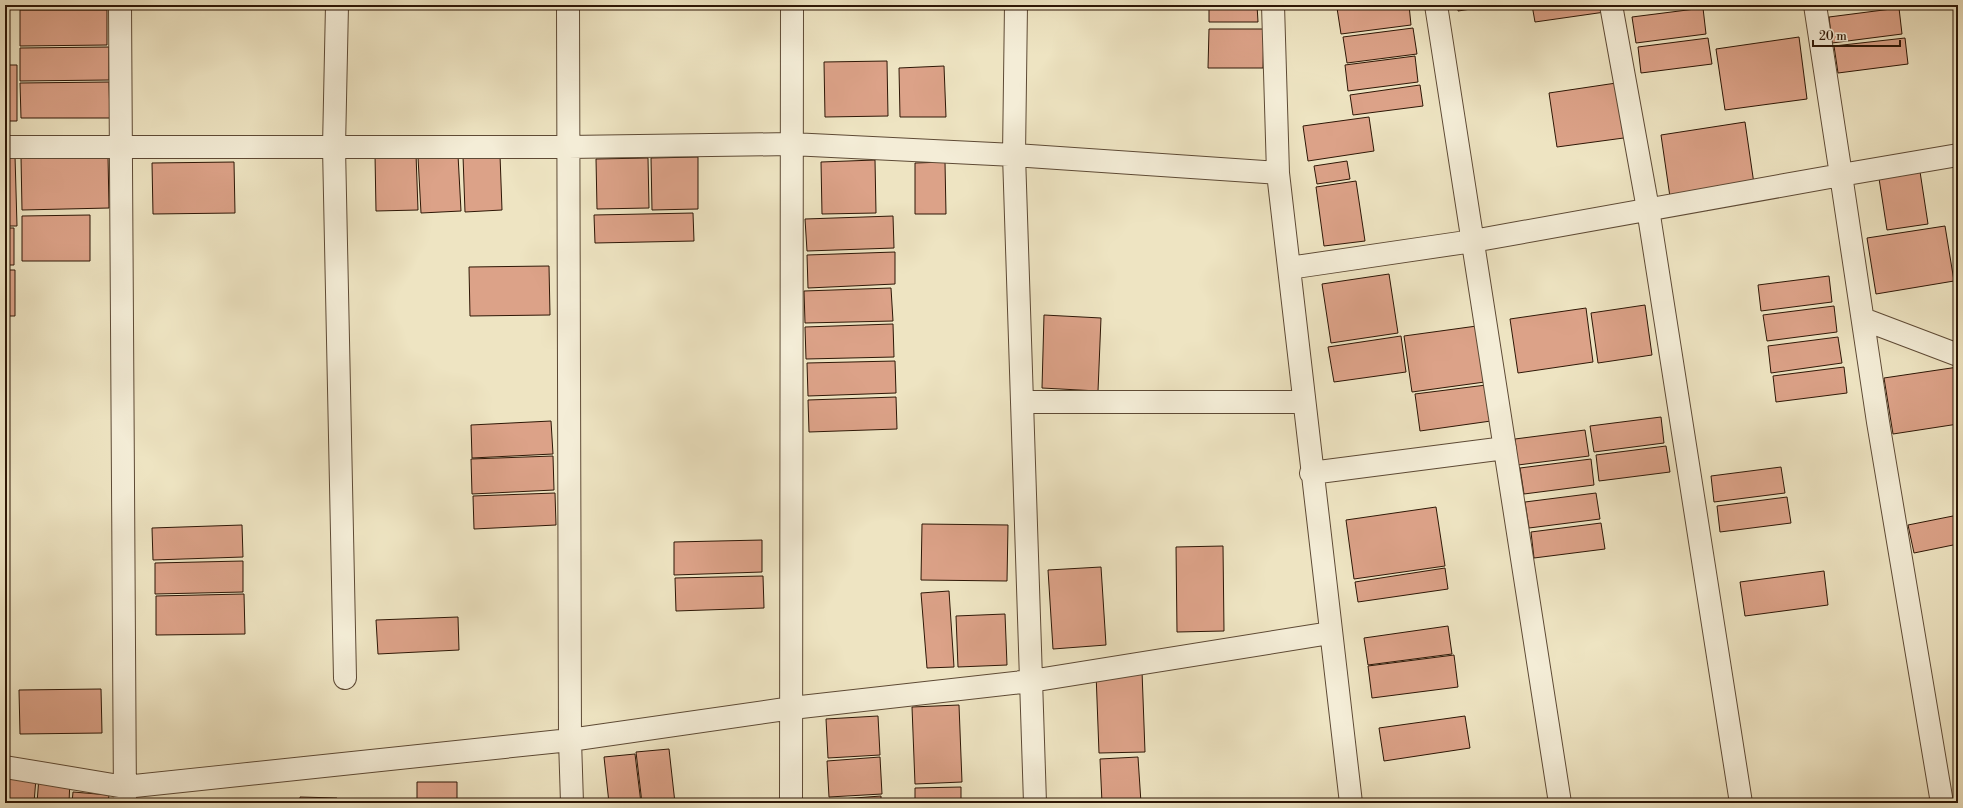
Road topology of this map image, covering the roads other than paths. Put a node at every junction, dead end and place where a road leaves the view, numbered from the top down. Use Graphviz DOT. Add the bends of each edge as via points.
graph roads {
  1 [pos="120,5"];
  2 [pos="337,5"];
  3 [pos="568,5"];
  4 [pos="792,5"];
  5 [pos="1016,5"];
  6 [pos="1273,5"];
  7 [pos="1436,5"];
  8 [pos="1611,5"];
  9 [pos="1815,5"];
  10 [pos="791,144"];
  11 [pos="5,147"];
  12 [pos="120,147"];
  13 [pos="334,147"];
  14 [pos="568,147"];
  15 [pos="1014,155"];
  16 [pos="1958,155"];
  17 [pos="1278,173"];
  18 [pos="1841,175"];
  19 [pos="1648,209"];
  20 [pos="1473,241"];
  21 [pos="1288,268"];
  22 [pos="1863,319"];
  23 [pos="1958,355"];
  24 [pos="1022,402"];
  25 [pos="1304,402"];
  26 [pos="1505,448"];
  27 [pos="1311,473"];
  28 [pos="1330,634"];
  29 [pos="345,678"];
  30 [pos="1031,681"];
  31 [pos="792,708"];
  32 [pos="570,740"];
  33 [pos="5,767"];
  34 [pos="125,795"];
  35 [pos="572,803"];
  36 [pos="791,803"];
  37 [pos="1035,803"];
  38 [pos="1351,803"];
  39 [pos="1560,803"];
  40 [pos="1741,803"];
  41 [pos="1942,803"];
  1 -- 12 [label="street"];
  2 -- 13 [label="street"];
  3 -- 14 [label="street"];
  4 -- 10 [label="street"];
  5 -- 15 [label="street"];
  6 -- 17 [label="street"];
  7 -- 20 [label="street"];
  8 -- 19 [label="street"];
  9 -- 18 [label="street"];
  10 -- 14 [label="street"];
  10 -- 15 [label="street"];
  10 -- 31 [label="street"];
  11 -- 12 [label="street"];
  12 -- 13 [label="street"];
  12 -- 34 [label="street"];
  13 -- 14 [label="street"];
  13 -- 29 [label="street"];
  14 -- 32 [label="street"];
  15 -- 17 [label="street"];
  15 -- 24 [label="street"];
  16 -- 18 [label="street"];
  17 -- 21 [label="street"];
  18 -- 19 [label="street"];
  18 -- 22 [label="street"];
  19 -- 20 [label="street"];
  19 -- 40 [label="street"];
  20 -- 21 [label="street"];
  20 -- 26 [label="street"];
  21 -- 25 [label="street"];
  22 -- 23 [label="street"];
  22 -- 41 [label="street"];
  24 -- 25 [label="street"];
  24 -- 30 [label="street"];
  25 -- 27 [label="street"];
  26 -- 27 [label="street"];
  26 -- 39 [label="street"];
  27 -- 28 [label="street"];
  28 -- 30 [label="street"];
  28 -- 38 [label="street"];
  30 -- 31 [label="street"];
  30 -- 37 [label="street"];
  31 -- 32 [label="street"];
  31 -- 36 [label="street"];
  32 -- 34 [label="street"];
  32 -- 35 [label="street"];
  33 -- 34 [label="street"];
}
